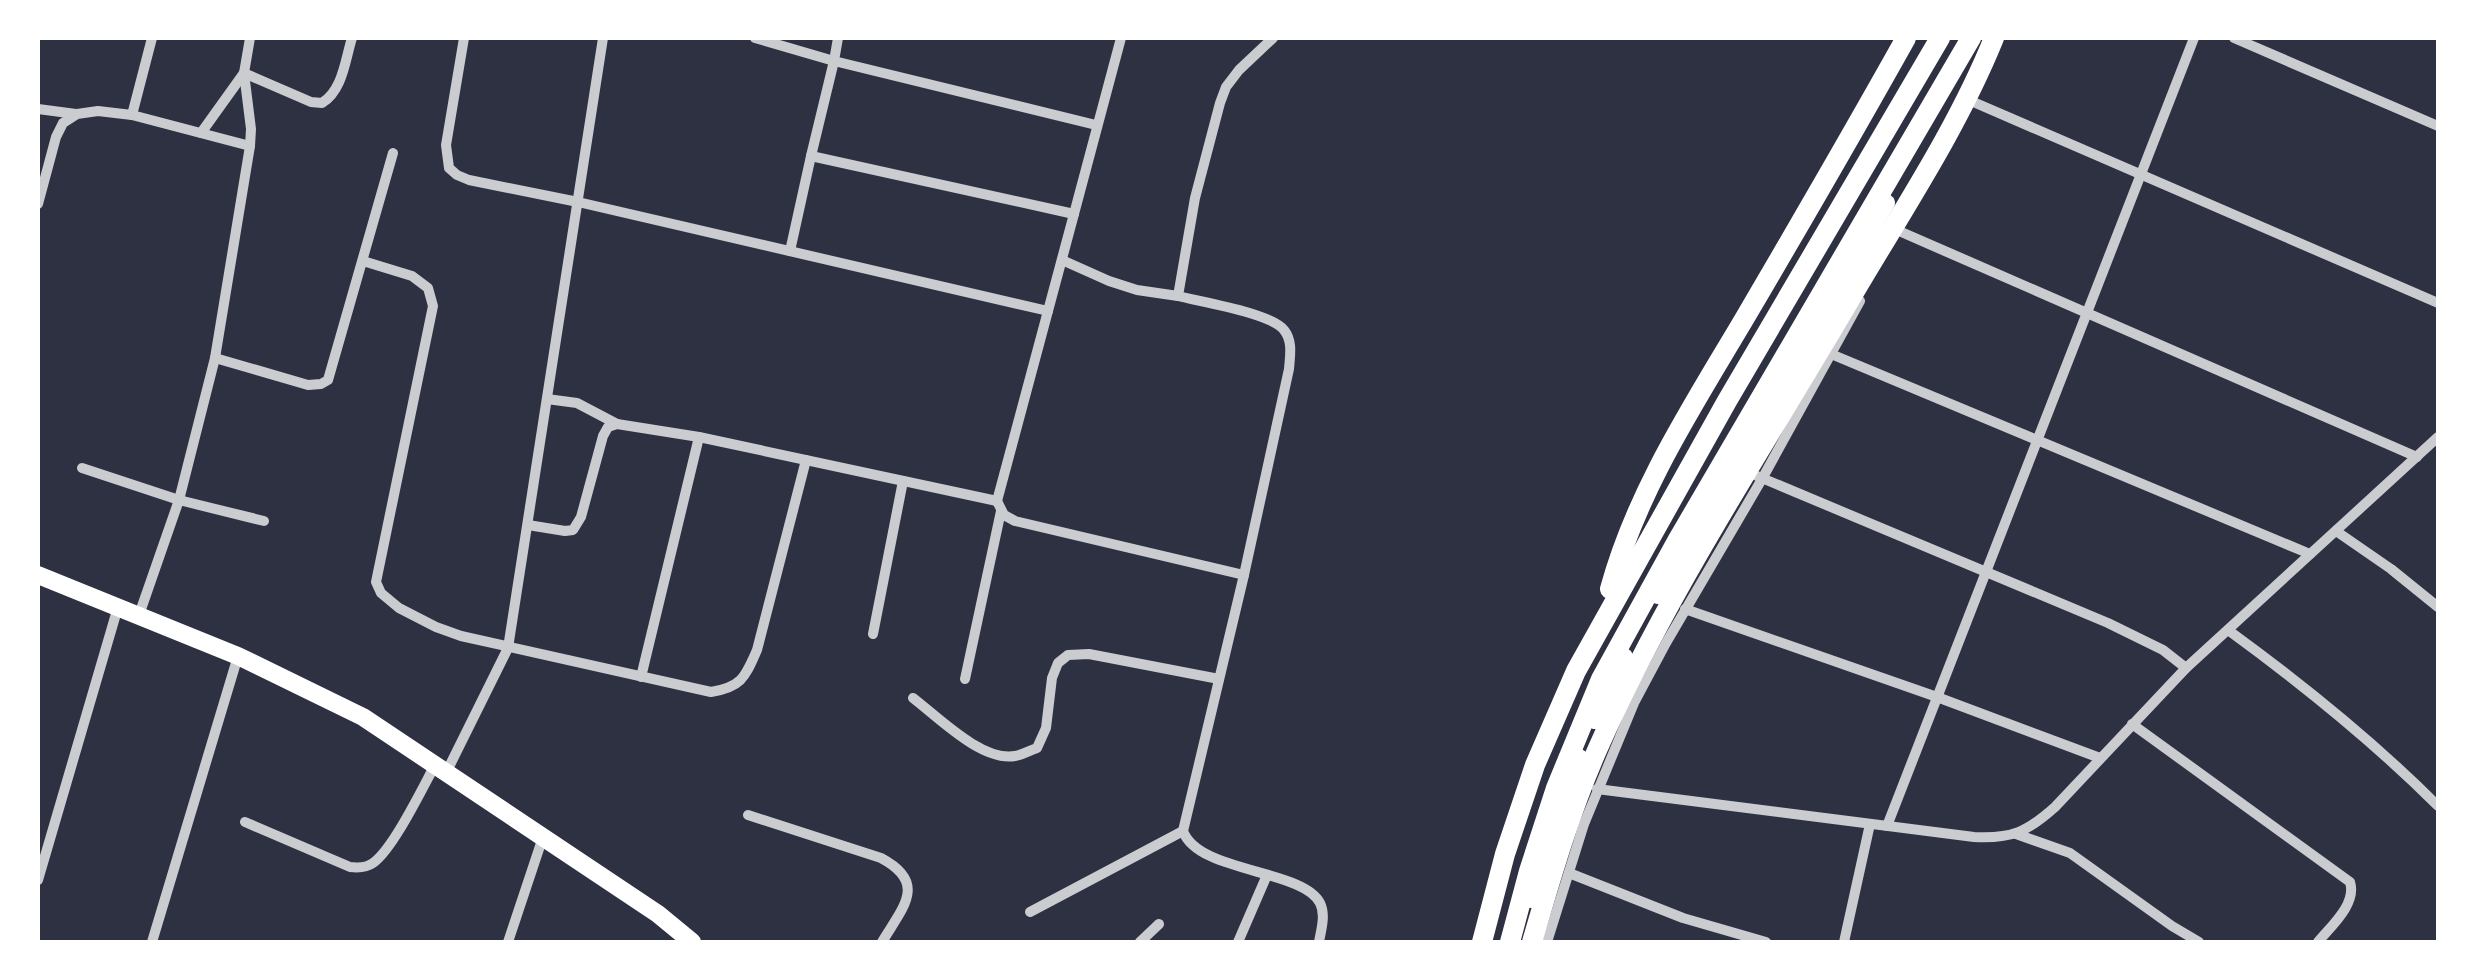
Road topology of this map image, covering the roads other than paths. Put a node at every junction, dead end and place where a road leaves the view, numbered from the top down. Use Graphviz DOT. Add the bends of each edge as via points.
graph roads {
  1 [pos="152,38"];
  2 [pos="250,38"];
  3 [pos="352,38"];
  4 [pos="464,38"];
  5 [pos="603,38"];
  6 [pos="755,38"];
  7 [pos="838,38"];
  8 [pos="1121,38"];
  9 [pos="1274,38"];
  10 [pos="1906,38"];
  11 [pos="1930,38"];
  12 [pos="1940,38"];
  13 [pos="1971,38"];
  14 [pos="1981,38"];
  15 [pos="1994,38"];
  16 [pos="2005,38"];
  17 [pos="2194,38"];
  18 [pos="2234,38"];
  19 [pos="834,61"];
  20 [pos="244,72"];
  21 [pos="1971,101"];
  22 [pos="38,109"];
  23 [pos="78,114"];
  24 [pos="132,115"];
  25 [pos="1096,125"];
  26 [pos="2438,126"];
  27 [pos="201,133"];
  28 [pos="250,146"];
  29 [pos="393,152"];
  30 [pos="811,156"];
  31 [pos="2141,174"];
  32 [pos="578,202"];
  33 [pos="38,204"];
  34 [pos="1074,214"];
  35 [pos="1899,231"];
  36 [pos="790,251"];
  37 [pos="1062,260"];
  38 [pos="362,262"];
  39 [pos="1178,296"];
  40 [pos="2438,302"];
  41 [pos="1048,311"];
  42 [pos="2087,313"];
  43 [pos="1830,354"];
  44 [pos="214,358"];
  45 [pos="547,400"];
  46 [pos="617,424"];
  47 [pos="699,436"];
  48 [pos="2438,437"];
  49 [pos="2037,441"];
  50 [pos="1694,442"];
  51 [pos="2417,457"];
  52 [pos="806,460"];
  53 [pos="1735,464"];
  54 [pos="82,468"];
  55 [pos="1762,479"];
  56 [pos="904,481"];
  57 [pos="179,500"];
  58 [pos="999,506"];
  59 [pos="264,521"];
  60 [pos="528,525"];
  61 [pos="2336,531"];
  62 [pos="2310,554"];
  63 [pos="1986,573"];
  64 [pos="38,575"];
  65 [pos="1244,575"];
  66 [pos="1610,589"];
  67 [pos="2438,606"];
  68 [pos="118,607"];
  69 [pos="1685,609"];
  70 [pos="139,615"];
  71 [pos="2228,630"];
  72 [pos="873,634"];
  73 [pos="508,648"];
  74 [pos="238,656"];
  75 [pos="2186,668"];
  76 [pos="641,677"];
  77 [pos="965,678"];
  78 [pos="1219,679"];
  79 [pos="913,698"];
  80 [pos="1938,698"];
  81 [pos="2132,724"];
  82 [pos="2100,758"];
  83 [pos="440,769"];
  84 [pos="1598,789"];
  85 [pos="2438,806"];
  86 [pos="748,816"];
  87 [pos="245,822"];
  88 [pos="1870,824"];
  89 [pos="1887,826"];
  90 [pos="1182,831"];
  91 [pos="2016,834"];
  92 [pos="543,837"];
  93 [pos="1569,873"];
  94 [pos="1267,875"];
  95 [pos="38,880"];
  96 [pos="1030,912"];
  97 [pos="1158,924"];
  98 [pos="152,942"];
  99 [pos="508,942"];
  100 [pos="692,942"];
  101 [pos="882,942"];
  102 [pos="1140,942"];
  103 [pos="1238,942"];
  104 [pos="1319,942"];
  105 [pos="1478,942"];
  106 [pos="1510,942"];
  107 [pos="1520,942"];
  108 [pos="1532,942"];
  109 [pos="1547,942"];
  110 [pos="1766,942"];
  111 [pos="1844,942"];
  112 [pos="2199,942"];
  113 [pos="2318,942"];
  1 -- 24 [label="street"];
  2 -- 20 [label="street"];
  3 -- 20 [label="street" via="338,88 322,104"];
  4 -- 32 [label="street" via="448,168 470,180"];
  5 -- 32 [label="street"];
  6 -- 19 [label="street"];
  7 -- 19 [label="street"];
  8 -- 25 [label="street"];
  9 -- 39 [label="street" via="1226,86 1195,198"];
  10 -- 66 [label="highway" via="1677,433 1636,512"];
  11 -- 50 [label="main road"];
  12 -- 105 [label="highway" via="1576,671 1535,765"];
  13 -- 106 [label="highway" via="1601,679 1556,788"];
  14 -- 53 [label="main road"];
  15 -- 108 [label="highway" via="1954,122 1639,660 1580,792"];
  16 -- 21 [label="street"];
  17 -- 31 [label="street"];
  18 -- 26 [label="street"];
  19 -- 25 [label="street"];
  19 -- 30 [label="street"];
  20 -- 27 [label="street"];
  20 -- 28 [label="street"];
  21 -- 31 [label="street"];
  21 -- 35 [label="street"];
  22 -- 23 [label="street"];
  23 -- 24 [label="street"];
  23 -- 33 [label="street" via="56,137"];
  24 -- 27 [label="street"];
  25 -- 34 [label="street"];
  27 -- 28 [label="street"];
  28 -- 44 [label="street"];
  29 -- 38 [label="street"];
  30 -- 34 [label="street"];
  30 -- 36 [label="street"];
  31 -- 40 [label="street"];
  31 -- 42 [label="street"];
  32 -- 36 [label="street"];
  32 -- 45 [label="street"];
  34 -- 37 [label="street"];
  35 -- 42 [label="street"];
  35 -- 43 [label="street"];
  36 -- 41 [label="street"];
  37 -- 39 [label="street" via="1137,290"];
  37 -- 41 [label="street"];
  38 -- 44 [label="street" via="328,380 308,385"];
  38 -- 73 [label="street" via="412,276 428,288 433,306 377,588 436,627"];
  39 -- 65 [label="street" via="1265,317 1284,329 1291,346"];
  41 -- 58 [label="street"];
  42 -- 49 [label="street"];
  42 -- 51 [label="street"];
  43 -- 49 [label="street"];
  43 -- 55 [label="street"];
  44 -- 57 [label="street"];
  45 -- 46 [label="street" via="576,403"];
  45 -- 60 [label="street"];
  46 -- 47 [label="street"];
  46 -- 60 [label="street" via="603,436 574,530"];
  47 -- 52 [label="street"];
  47 -- 76 [label="street"];
  48 -- 51 [label="street"];
  49 -- 62 [label="street"];
  49 -- 63 [label="street"];
  50 -- 53 [label="street"];
  50 -- 66 [label="main road"];
  51 -- 61 [label="street"];
  52 -- 56 [label="street"];
  52 -- 76 [label="street" via="744,678 711,692"];
  53 -- 55 [label="street"];
  53 -- 107 [label="main road" via="1614,676 1560,805"];
  54 -- 57 [label="street"];
  55 -- 63 [label="street"];
  55 -- 69 [label="street"];
  56 -- 58 [label="street"];
  56 -- 72 [label="street"];
  57 -- 59 [label="street"];
  57 -- 70 [label="street"];
  58 -- 65 [label="street" via="1015,521"];
  58 -- 77 [label="street"];
  60 -- 73 [label="street"];
  61 -- 62 [label="street"];
  61 -- 67 [label="street"];
  62 -- 71 [label="street"];
  63 -- 75 [label="street" via="2132,634"];
  63 -- 80 [label="street"];
  64 -- 68 [label="main road"];
  65 -- 78 [label="street"];
  66 -- 105 [label="main road" via="1534,747 1494,866"];
  68 -- 70 [label="main road"];
  68 -- 95 [label="street"];
  69 -- 80 [label="street"];
  69 -- 84 [label="street" via="1634,703"];
  70 -- 74 [label="main road"];
  71 -- 75 [label="street"];
  71 -- 85 [label="street" via="2308,689"];
  73 -- 76 [label="street"];
  73 -- 83 [label="street"];
  74 -- 83 [label="main road" via="363,718"];
  74 -- 98 [label="street"];
  75 -- 81 [label="street"];
  78 -- 79 [label="street" via="1068,655 1052,678 1038,748 1014,757 989,754"];
  78 -- 90 [label="street"];
  80 -- 82 [label="street"];
  80 -- 89 [label="street"];
  81 -- 82 [label="street"];
  81 -- 113 [label="street" via="2350,882 2350,902"];
  82 -- 91 [label="street" via="2055,807"];
  83 -- 87 [label="street" via="394,838 362,868"];
  83 -- 92 [label="main road"];
  84 -- 88 [label="street"];
  84 -- 93 [label="street"];
  86 -- 101 [label="street" via="897,866 908,888 906,901"];
  88 -- 89 [label="street"];
  88 -- 111 [label="street"];
  89 -- 91 [label="street" via="1994,838"];
  90 -- 94 [label="street" via="1203,853"];
  90 -- 96 [label="street"];
  91 -- 112 [label="street" via="2070,853"];
  92 -- 99 [label="street"];
  92 -- 100 [label="main road"];
  93 -- 109 [label="street"];
  93 -- 110 [label="street"];
  94 -- 103 [label="street"];
  94 -- 104 [label="street" via="1320,903"];
  97 -- 102 [label="street"];
}
